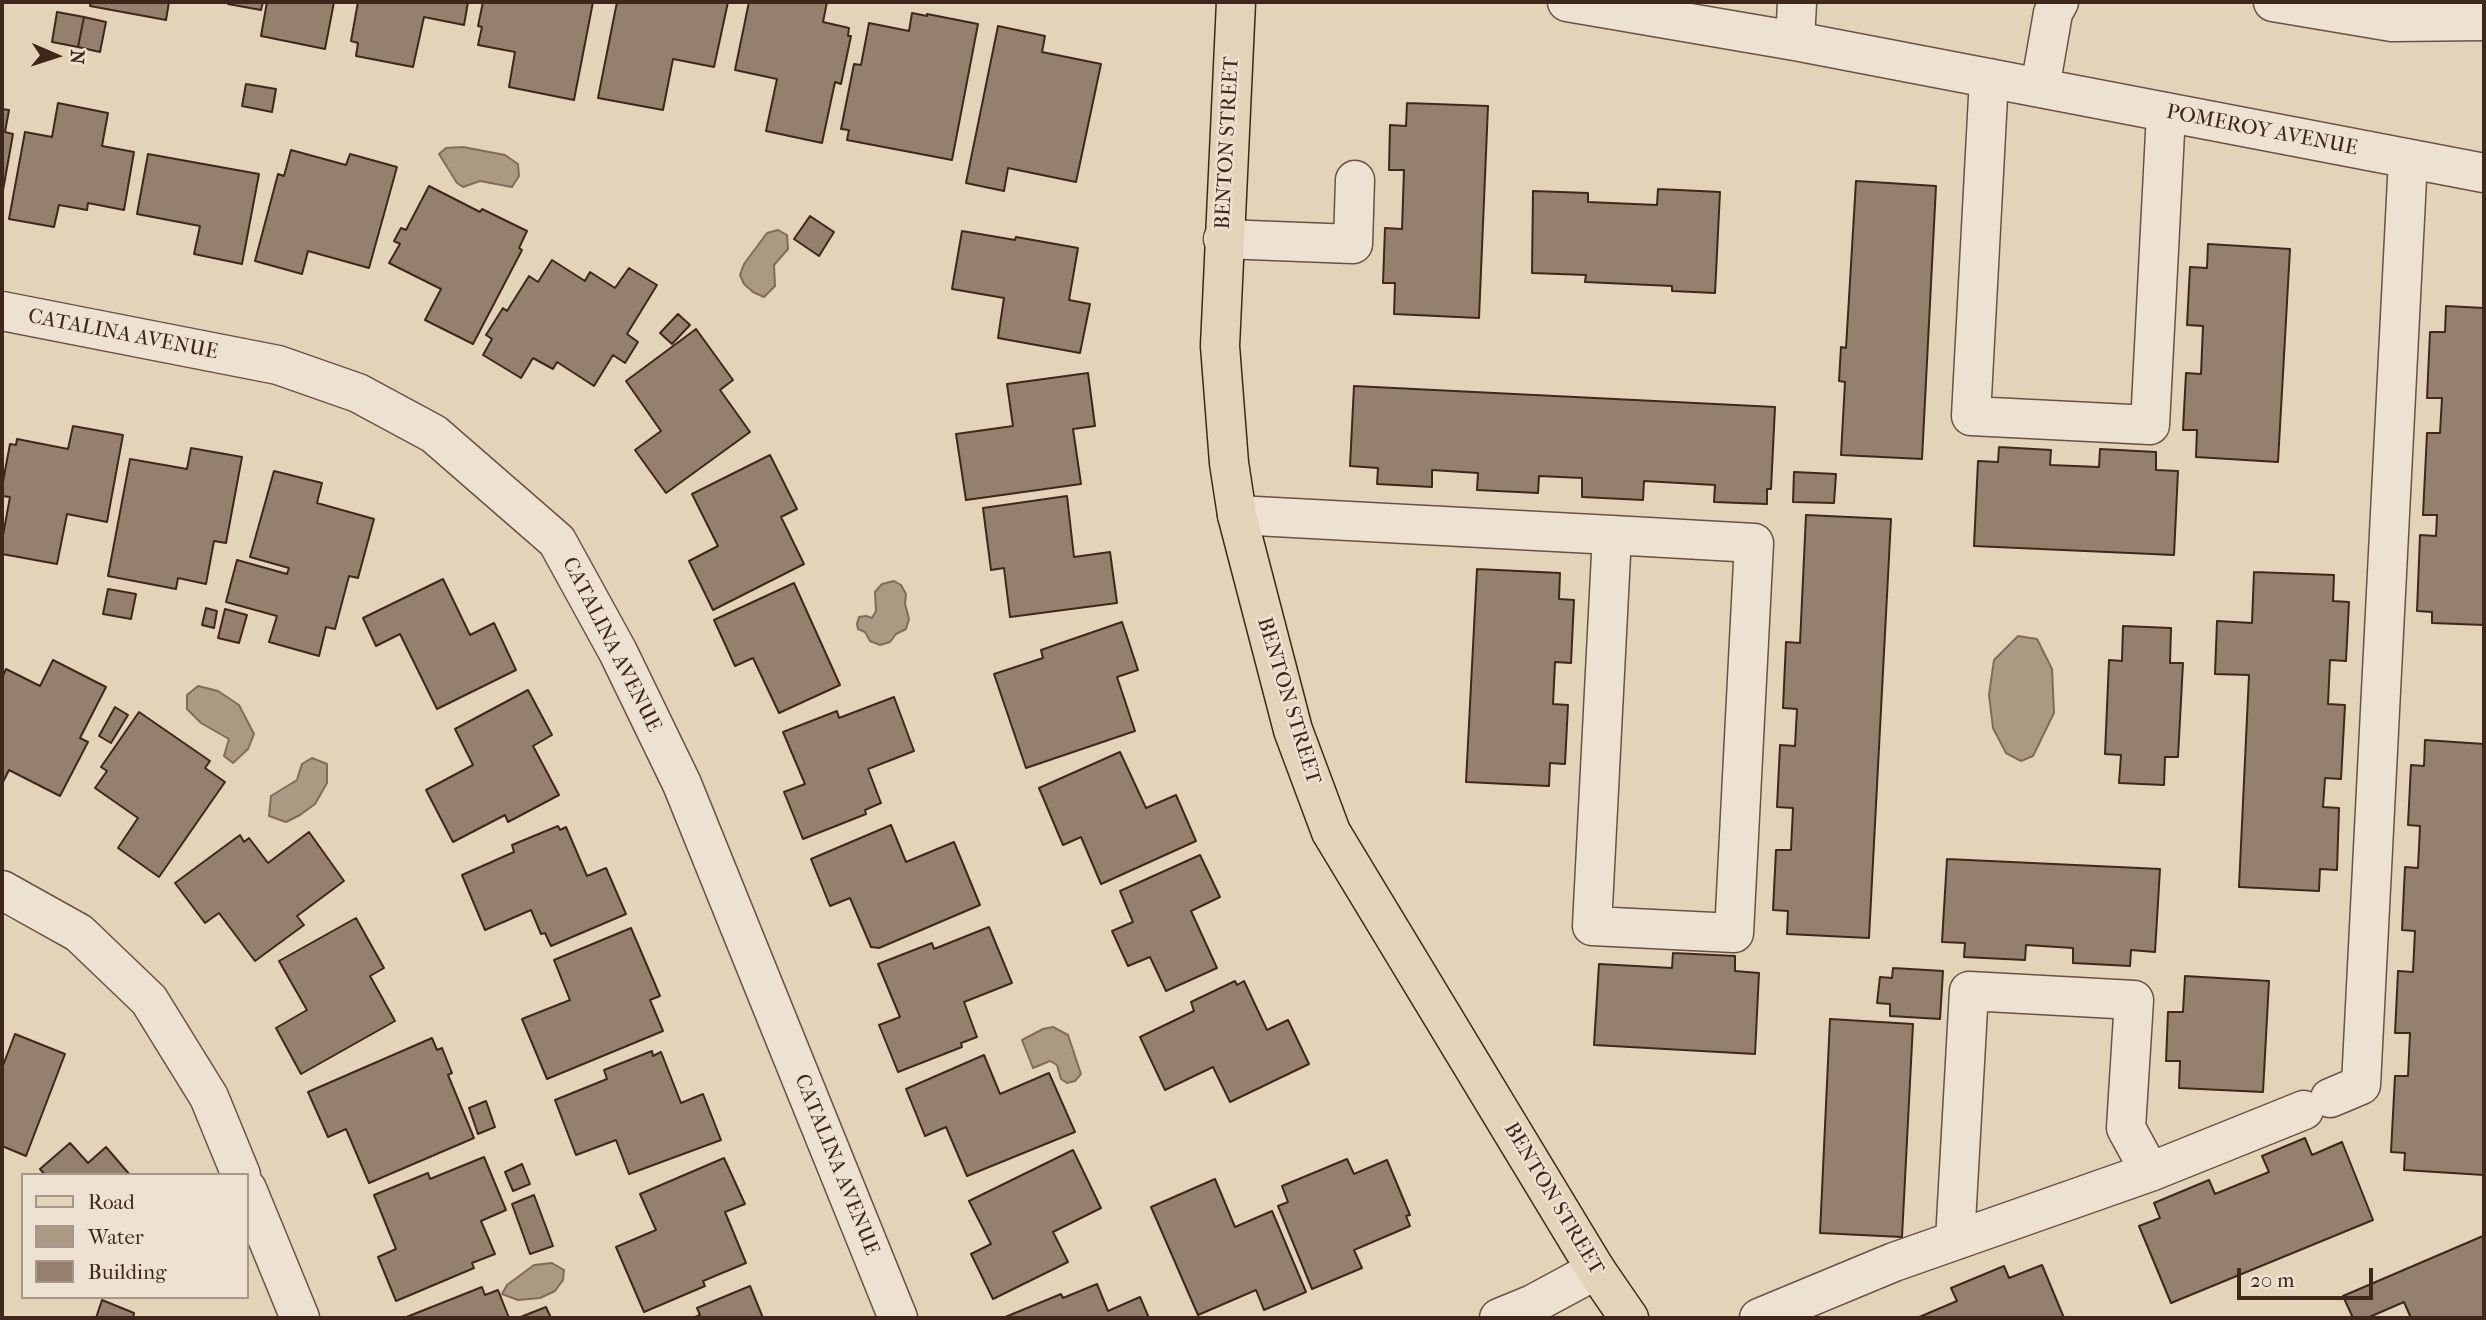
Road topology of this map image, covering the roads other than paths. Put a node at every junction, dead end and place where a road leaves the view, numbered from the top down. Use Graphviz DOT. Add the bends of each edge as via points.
graph roads {
  1 [pos="1236,2"];
  2 [pos="1567,2"];
  3 [pos="1797,2"];
  4 [pos="2059,2"];
  5 [pos="2273,2"];
  6 [pos="2484,21"];
  7 [pos="1795,41"];
  8 [pos="1989,78"];
  9 [pos="2040,88"];
  10 [pos="2166,113"];
  11 [pos="2407,159"];
  12 [pos="2484,173"];
  13 [pos="1355,180"];
  14 [pos="1223,239"];
  15 [pos="2,311"];
  16 [pos="1237,516"];
  17 [pos="1612,535"];
  18 [pos="2,890"];
  19 [pos="2150,1172"];
  20 [pos="240,1173"];
  21 [pos="248,1191"];
  22 [pos="1955,1240"];
  23 [pos="1596,1270"];
  24 [pos="300,1318"];
  25 [pos="898,1318"];
  26 [pos="1499,1318"];
  27 [pos="1629,1318"];
  28 [pos="1759,1318"];
  1 -- 14 [label="main road, BENTON STREET"];
  2 -- 7 [label="street, POMEROY AVENUE"];
  3 -- 7 [label="street"];
  4 -- 9 [label="street" via="2053,12"];
  5 -- 6 [label="street" via="2392,22"];
  7 -- 8 [label="street, POMEROY AVENUE"];
  8 -- 9 [label="street, POMEROY AVENUE"];
  8 -- 10 [label="street" via="1971,416 2150,425"];
  9 -- 10 [label="street, POMEROY AVENUE"];
  10 -- 11 [label="street, POMEROY AVENUE"];
  11 -- 12 [label="street, POMEROY AVENUE"];
  11 -- 19 [label="street" via="2361,1085"];
  13 -- 14 [label="street" via="1353,244"];
  14 -- 16 [label="main road, BENTON STREET" via="1220,346"];
  15 -- 25 [label="street, CATALINA AVENUE" via="278,365 358,393 435,434 557,541 618,652 682,785"];
  16 -- 17 [label="street"];
  16 -- 23 [label="main road, BENTON STREET" via="1293,730 1331,832"];
  17 -- 17 [label="street" via="1754,543 1734,933 1592,926"];
  18 -- 20 [label="street" via="79,933 149,1000 209,1097"];
  19 -- 22 [label="street"];
  19 -- 22 [label="street" via="2126,1128 2134,1000 1969,991"];
  21 -- 24 [label="street"];
  22 -- 28 [label="street"];
  23 -- 26 [label="street"];
  23 -- 27 [label="main road, BENTON STREET"];
}
